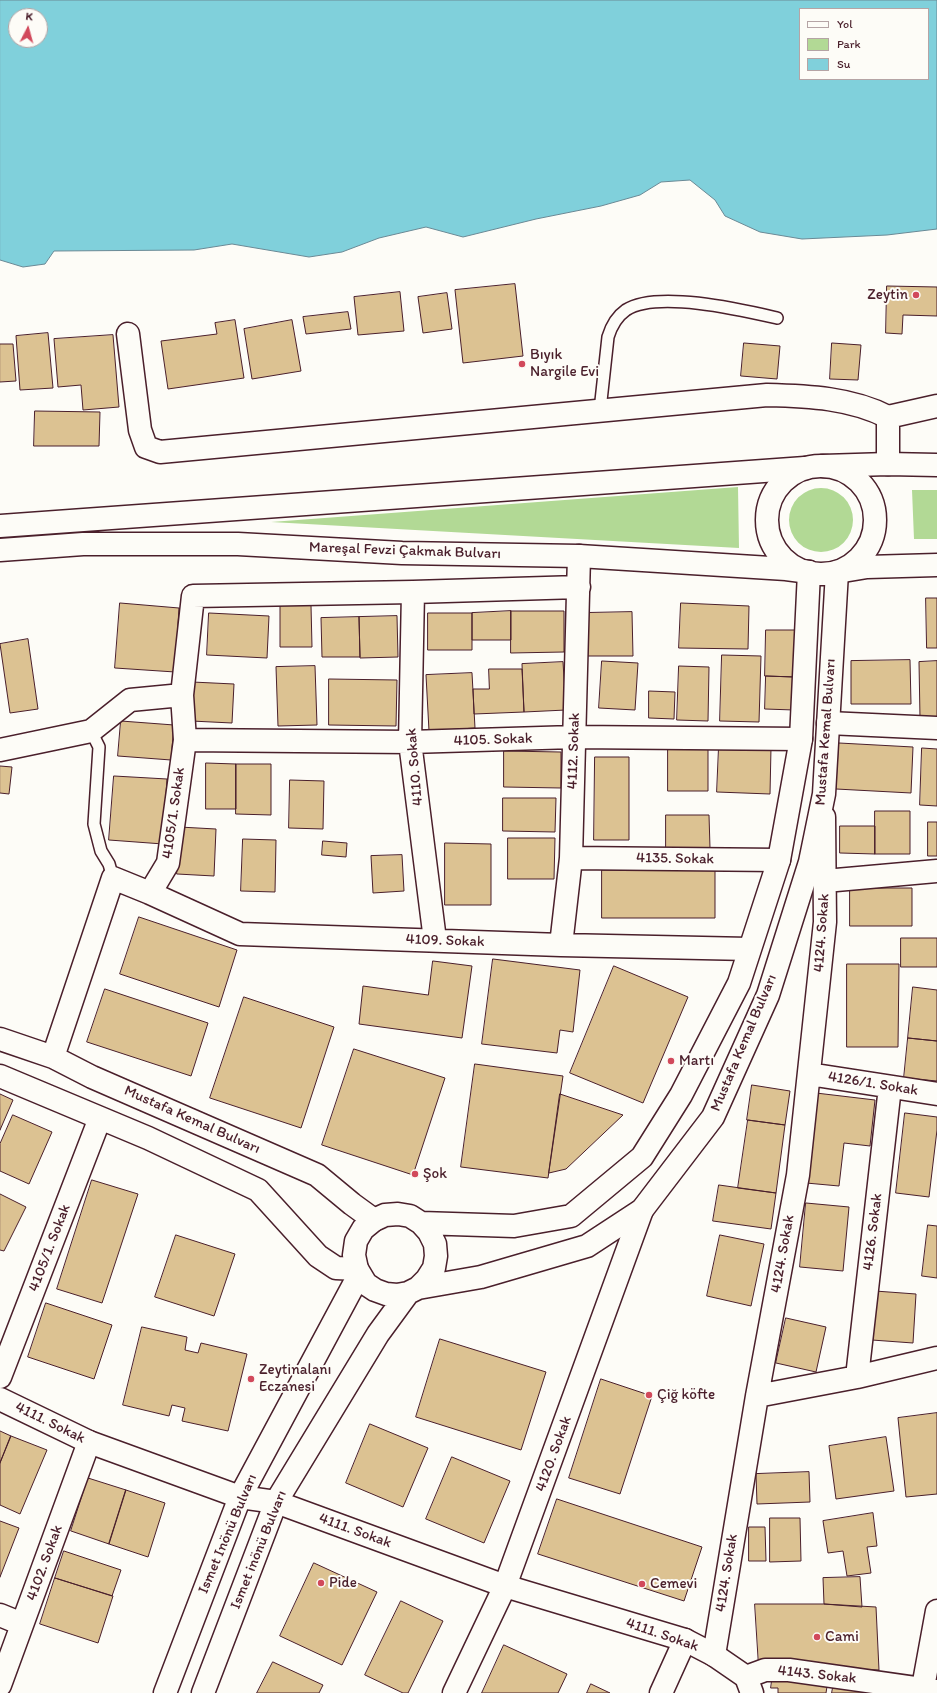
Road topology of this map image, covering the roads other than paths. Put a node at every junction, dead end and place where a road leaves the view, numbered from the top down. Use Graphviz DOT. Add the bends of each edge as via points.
graph roads {
  1 [pos="777,318"];
  2 [pos="128,334"];
  3 [pos="937,406"];
  4 [pos="600,410"];
  5 [pos="888,417"];
  6 [pos="888,464"];
  7 [pos="937,465"];
  8 [pos="814,467"];
  9 [pos="0,526"];
  10 [pos="0,550"];
  11 [pos="579,556"];
  12 [pos="937,566"];
  13 [pos="809,572"];
  14 [pos="837,572"];
  15 [pos="579,587"];
  16 [pos="413,592"];
  17 [pos="182,695"];
  18 [pos="828,724"];
  19 [pos="937,728"];
  20 [pos="91,731"];
  21 [pos="574,738"];
  22 [pos="801,739"];
  23 [pos="185,740"];
  24 [pos="410,742"];
  25 [pos="0,750"];
  26 [pos="824,794"];
  27 [pos="571,858"];
  28 [pos="779,860"];
  29 [pos="937,872"];
  30 [pos="113,878"];
  31 [pos="825,881"];
  32 [pos="150,893"];
  33 [pos="435,940"];
  34 [pos="561,945"];
  35 [pos="749,949"];
  36 [pos="0,1039"];
  37 [pos="52,1057"];
  38 [pos="809,1074"];
  39 [pos="0,1076"];
  40 [pos="890,1087"];
  41 [pos="937,1094"];
  42 [pos="100,1118"];
  43 [pos="642,1210"];
  44 [pos="374,1220"];
  45 [pos="421,1223"];
  46 [pos="358,1272"];
  47 [pos="413,1291"];
  48 [pos="937,1358"];
  49 [pos="0,1377"];
  50 [pos="857,1377"];
  51 [pos="757,1396"];
  52 [pos="0,1399"];
  53 [pos="89,1442"];
  54 [pos="240,1497"];
  55 [pos="276,1502"];
  56 [pos="505,1586"];
  57 [pos="937,1610"];
  58 [pos="0,1615"];
  59 [pos="22,1624"];
  60 [pos="685,1640"];
  61 [pos="714,1655"];
  62 [pos="0,1685"];
  63 [pos="749,1685"];
  64 [pos="927,1690"];
  65 [pos="165,1693"];
  66 [pos="202,1693"];
  67 [pos="454,1693"];
  68 [pos="661,1693"];
  1 -- 4 [label="lane" via="706,304 652,303 626,310 611,327 608,338"];
  2 -- 4 [label="main road" via="140,430 146,447 160,452"];
  3 -- 5 [label="main road"];
  4 -- 5 [label="main road" via="767,395 804,396 840,401 871,408"];
  5 -- 6 [label="main road"];
  6 -- 7 [label="main road"];
  6 -- 8 [label="main road"];
  8 -- 9 [label="main road"];
  8 -- 13 [label="main road" via="791,475 779,486 771,499 768,514 768,530 773,545 782,558 795,567"];
  8 -- 14 [label="main road" via="840,469 855,477 874,505 876,522 873,538 864,553 852,564"];
  10 -- 11 [label="main road, Mareşal Fevzi Çakmak Bulvarı" via="83,544 238,544 402,553"];
  11 -- 13 [label="main road, Mareşal Fevzi Çakmak Bulvarı"];
  11 -- 15 [label="main road, 4112. Sokak"];
  12 -- 14 [label="main road" via="867,567"];
  13 -- 14 [label="main road"];
  13 -- 22 [label="main road, Mustafa Kemal Bulvarı"];
  14 -- 18 [label="main road, Mustafa Kemal Bulvarı"];
  15 -- 16 [label="main road"];
  15 -- 21 [label="main road, 4112. Sokak"];
  16 -- 17 [label="main road, 4105/1. Sokak" via="193,596"];
  16 -- 24 [label="main road, 4110. Sokak"];
  17 -- 20 [label="main road" via="130,700"];
  17 -- 23 [label="main road, 4105/1. Sokak"];
  18 -- 19 [label="main road"];
  18 -- 26 [label="main road, Mustafa Kemal Bulvarı"];
  20 -- 25 [label="main road"];
  20 -- 30 [label="lane" via="99,747 94,824"];
  21 -- 22 [label="main road, 4105. Sokak"];
  21 -- 24 [label="main road, 4105. Sokak"];
  21 -- 27 [label="main road, 4112. Sokak"];
  22 -- 28 [label="main road, Mustafa Kemal Bulvarı"];
  23 -- 24 [label="main road, 4105. Sokak"];
  23 -- 32 [label="main road, 4105/1. Sokak" via="168,863"];
  24 -- 33 [label="main road, 4110. Sokak"];
  26 -- 31 [label="main road, 4124. Sokak"];
  26 -- 43 [label="main road, Mustafa Kemal Bulvarı" via="810,862 768,995 713,1117"];
  27 -- 28 [label="main road, 4135. Sokak"];
  27 -- 34 [label="main road, 4112. Sokak"];
  28 -- 35 [label="main road, Mustafa Kemal Bulvarı"];
  29 -- 31 [label="main road"];
  30 -- 32 [label="main road"];
  30 -- 37 [label="main road"];
  31 -- 38 [label="main road, 4124. Sokak" via="825,922"];
  32 -- 33 [label="main road, 4109. Sokak" via="240,934"];
  33 -- 34 [label="main road, 4109. Sokak"];
  34 -- 35 [label="main road, 4109. Sokak"];
  35 -- 45 [label="main road, Mustafa Kemal Bulvarı" via="739,983 681,1096 642,1157 571,1216 514,1226"];
  36 -- 37 [label="main road, Mustafa Kemal Bulvarı"];
  37 -- 44 [label="main road, Mustafa Kemal Bulvarı" via="317,1175"];
  38 -- 40 [label="main road, 4126/1. Sokak"];
  38 -- 51 [label="main road, 4124. Sokak" via="798,1175"];
  39 -- 42 [label="main road"];
  40 -- 41 [label="main road, 4126/1. Sokak"];
  40 -- 50 [label="main road, 4126. Sokak"];
  42 -- 46 [label="main road" via="258,1190 318,1256 336,1268"];
  42 -- 49 [label="main road, 4105/1. Sokak"];
  43 -- 47 [label="main road, Mustafa Kemal Bulvarı" via="587,1246 481,1277"];
  43 -- 56 [label="main road, 4120. Sokak"];
  44 -- 45 [label="main road" via="385,1215 398,1214 410,1216"];
  44 -- 46 [label="main road" via="363,1229 356,1241 354,1256"];
  45 -- 47 [label="main road" via="430,1232 436,1256 434,1268 427,1279"];
  46 -- 47 [label="main road" via="366,1284 386,1294 397,1295"];
  46 -- 54 [label="main road, Ismet Inönü Bulvarı"];
  47 -- 55 [label="main road, Ismet inönü Bulvarı" via="378,1334"];
  48 -- 50 [label="main road"];
  50 -- 51 [label="main road"];
  51 -- 61 [label="main road, 4124. Sokak"];
  52 -- 53 [label="main road, 4111. Sokak"];
  53 -- 54 [label="main road, 4111. Sokak"];
  53 -- 59 [label="main road, 4102. Sokak"];
  54 -- 55 [label="main road, 4111. Sokak"];
  54 -- 65 [label="main road, Ismet Inönü Bulvarı"];
  55 -- 56 [label="main road, 4111. Sokak"];
  55 -- 66 [label="main road, Ismet inönü Bulvarı"];
  56 -- 60 [label="main road, 4111. Sokak"];
  56 -- 67 [label="main road, 4120. Sokak"];
  57 -- 64 [label="main road"];
  58 -- 59 [label="main road"];
  59 -- 62 [label="main road, 4102. Sokak"];
  60 -- 61 [label="main road, 4111. Sokak"];
  60 -- 68 [label="main road"];
  61 -- 63 [label="main road"];
  63 -- 64 [label="main road, 4143. Sokak" via="765,1670 789,1670"];
}
